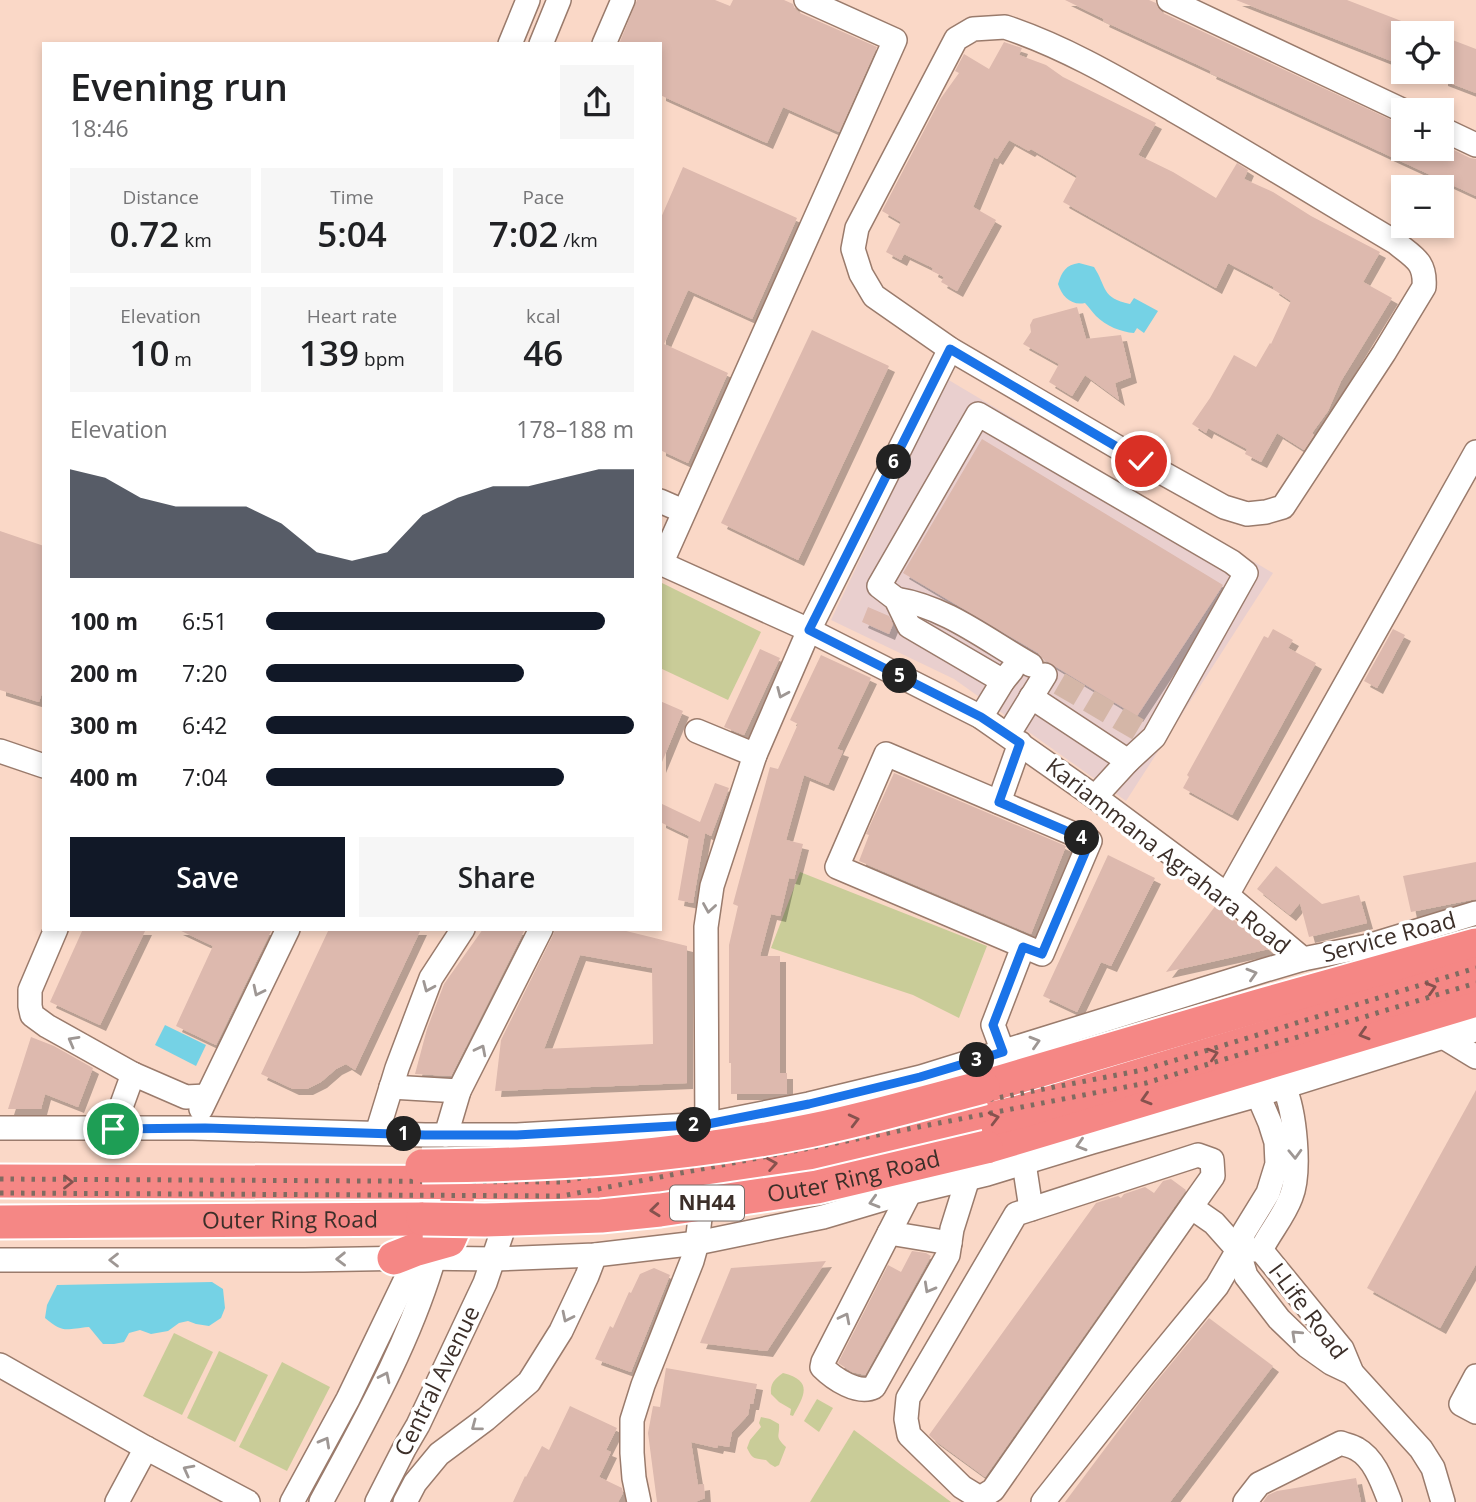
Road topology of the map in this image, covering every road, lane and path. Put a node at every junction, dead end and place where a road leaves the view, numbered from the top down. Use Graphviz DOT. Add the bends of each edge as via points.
graph roads {
  1 [pos="528,0"];
  2 [pos="559,0"];
  3 [pos="623,0"];
  4 [pos="806,0"];
  5 [pos="1169,0"];
  6 [pos="511,42"];
  7 [pos="542,42"];
  8 [pos="605,42"];
  9 [pos="1391,105"];
  10 [pos="1454,135"];
  11 [pos="1476,145"];
  12 [pos="950,349"];
  13 [pos="1476,452"];
  14 [pos="662,503"];
  15 [pos="683,511"];
  16 [pos="662,558"];
  17 [pos="662,564"];
  18 [pos="896,599"];
  19 [pos="809,630"];
  20 [pos="1032,667"];
  21 [pos="1003,681"];
  22 [pos="1031,696"];
  23 [pos="981,717"];
  24 [pos="697,731"];
  25 [pos="1014,739"];
  26 [pos="0,751"];
  27 [pos="755,755"];
  28 [pos="1128,761"];
  29 [pos="42,765"];
  30 [pos="1095,797"];
  31 [pos="999,802"];
  32 [pos="1227,895"];
  33 [pos="1476,913"];
  34 [pos="55,931"];
  35 [pos="287,931"];
  36 [pos="462,931"];
  37 [pos="540,931"];
  38 [pos="1476,945"];
  39 [pos="1023,947"];
  40 [pos="1303,960"];
  41 [pos="1476,974"];
  42 [pos="1476,1000"];
  43 [pos="1476,1030"];
  44 [pos="1443,1037"];
  45 [pos="1003,1052"];
  46 [pos="1476,1057"];
  47 [pos="133,1074"];
  48 [pos="900,1082"];
  49 [pos="391,1087"];
  50 [pos="1284,1087"];
  51 [pos="459,1091"];
  52 [pos="1258,1095"];
  53 [pos="206,1097"];
  54 [pos="708,1124"];
  55 [pos="0,1128"];
  56 [pos="193,1128"];
  57 [pos="113,1129"];
  58 [pos="377,1133"];
  59 [pos="517,1135"];
  60 [pos="916,1137"];
  61 [pos="431,1145"];
  62 [pos="0,1159"];
  63 [pos="1031,1160"];
  64 [pos="705,1176"];
  65 [pos="968,1178"];
  66 [pos="0,1181"];
  67 [pos="459,1184"];
  68 [pos="518,1184"];
  69 [pos="921,1190"];
  70 [pos="1039,1207"];
  71 [pos="1191,1207"];
  72 [pos="0,1222"];
  73 [pos="889,1233"];
  74 [pos="697,1243"];
  75 [pos="950,1243"];
  76 [pos="1238,1250"];
  77 [pos="1261,1250"];
  78 [pos="595,1255"];
  79 [pos="415,1258"];
  80 [pos="494,1259"];
  81 [pos="0,1260"];
  82 [pos="0,1365"];
  83 [pos="1352,1373"];
  84 [pos="1476,1376"];
  85 [pos="1476,1412"];
  86 [pos="146,1448"];
  87 [pos="117,1502"];
  88 [pos="248,1502"];
  89 [pos="292,1502"];
  90 [pos="321,1502"];
  91 [pos="377,1502"];
  92 [pos="405,1502"];
  93 [pos="639,1502"];
  94 [pos="1043,1502"];
  95 [pos="1245,1502"];
  96 [pos="1390,1502"];
  97 [pos="1443,1502"];
  1 -- 6 [label="street"];
  2 -- 7 [label="street"];
  3 -- 8 [label="street"];
  4 -- 15 [label="street" via="895,40"];
  5 -- 9 [label="street"];
  10 -- 11 [label="street"];
  12 -- 12 [label="street" via="1224,508 1247,514 1266,512 1283,507 1384,353 1424,287 1425,277 1421,264 1395,242 1110,74 1006,27 973,29 956,39 857,228 853,248 874,296"];
  12 -- 19 [label="street"];
  13 -- 32 [label="street"];
  14 -- 15 [label="street"];
  15 -- 16 [label="street"];
  17 -- 19 [label="street, Kariammana Agrahara Road"];
  18 -- 20 [label="street" via="946,614"];
  18 -- 21 [label="street" via="909,626"];
  18 -- 28 [label="street" via="880,586 978,414 1232,562 1245,573"];
  19 -- 23 [label="street, Kariammana Agrahara Road"];
  19 -- 27 [label="street, one-way"];
  20 -- 21 [label="street"];
  20 -- 22 [label="street"];
  21 -- 23 [label="street"];
  22 -- 25 [label="street"];
  22 -- 28 [label="street"];
  23 -- 25 [label="street, Kariammana Agrahara Road"];
  24 -- 27 [label="street"];
  25 -- 30 [label="street, Kariammana Agrahara Road"];
  25 -- 31 [label="street"];
  26 -- 29 [label="street"];
  27 -- 54 [label="street, one-way" via="712,886 706,927"];
  28 -- 30 [label="street"];
  30 -- 32 [label="street, Kariammana Agrahara Road"];
  31 -- 39 [label="street" via="1090,841 1042,954"];
  31 -- 39 [label="street" via="886,754 838,867"];
  32 -- 40 [label="street, Kariammana Agrahara Road"];
  33 -- 40 [label="street, Service Road" via="1368,946"];
  47 -- 34 [label="street, one-way" via="32,1015 30,990"];
  35 -- 53 [label="street, one-way"];
  36 -- 49 [label="street, one-way" via="431,978"];
  51 -- 37 [label="street, one-way"];
  61 -- 38 [label="highway, NH44, one-way, bridge" via="539,1164 656,1155 813,1130 983,1087"];
  39 -- 45 [label="street" via="993,1025"];
  45 -- 40 [label="street, Service Road, one-way"];
  60 -- 41 [label="highway, one-way" via="1019,1112"];
  42 -- 72 [label="highway, Outer Ring Road / NH44, one-way, bridge" via="986,1147 817,1187 601,1216"];
  43 -- 44 [label="street"];
  44 -- 46 [label="street"];
  44 -- 50 [label="street"];
  45 -- 48 [label="street, Service Road"];
  47 -- 53 [label="street" via="186,1097"];
  47 -- 57 [label="street"];
  48 -- 54 [label="street, Service Road"];
  48 -- 60 [label="street"];
  49 -- 51 [label="street"];
  49 -- 58 [label="street"];
  50 -- 52 [label="street"];
  50 -- 77 [label="street, I-Life Road, one-way" via="1294,1131 1293,1195"];
  51 -- 61 [label="street"];
  52 -- 63 [label="street, one-way"];
  52 -- 76 [label="street" via="1276,1142 1277,1164 1268,1193"];
  53 -- 56 [label="street"];
  54 -- 59 [label="street, Service Road"];
  54 -- 64 [label="street"];
  55 -- 57 [label="street"];
  56 -- 57 [label="street"];
  56 -- 58 [label="street"];
  58 -- 61 [label="street"];
  59 -- 61 [label="street, Service Road"];
  59 -- 68 [label="street, Central Avenue"];
  64 -- 60 [label="highway, one-way"];
  60 -- 69 [label="street"];
  61 -- 62 [label="highway, NH44"];
  63 -- 65 [label="street"];
  63 -- 70 [label="street"];
  64 -- 68 [label="highway"];
  64 -- 74 [label="street"];
  65 -- 69 [label="street"];
  65 -- 75 [label="street"];
  66 -- 67 [label="highway, one-way"];
  67 -- 68 [label="highway"];
  67 -- 79 [label="highway" via="449,1240 416,1249"];
  68 -- 80 [label="street, Central Avenue"];
  69 -- 73 [label="street"];
  69 -- 74 [label="street, one-way" via="823,1217"];
  70 -- 71 [label="street" via="1198,1155 1212,1160 1213,1176"];
  70 -- 71 [label="street" via="1016,1214 908,1398 909,1435 962,1487 980,1498 993,1490"];
  71 -- 76 [label="street" via="1214,1223"];
  73 -- 75 [label="street"];
  75 -- 73 [label="street, one-way" via="948,1255 874,1387 861,1389 828,1374 822,1362"];
  74 -- 78 [label="street"];
  74 -- 93 [label="street" via="632,1420"];
  76 -- 77 [label="street, I-Life Road"];
  83 -- 76 [label="street, I-Life Road, one-way" via="1307,1346 1279,1319 1246,1276"];
  76 -- 94 [label="street" via="1217,1286"];
  77 -- 83 [label="street, I-Life Road" via="1342,1349"];
  78 -- 80 [label="street"];
  78 -- 92 [label="street, Central Avenue, one-way" via="561,1331 529,1382 439,1454"];
  79 -- 80 [label="street"];
  79 -- 81 [label="street, one-way"];
  89 -- 79 [label="street, one-way" via="348,1399"];
  90 -- 79 [label="street, one-way" via="410,1329"];
  80 -- 91 [label="street, Central Avenue" via="418,1425"];
  82 -- 86 [label="street"];
  83 -- 97 [label="street, I-Life Road" via="1421,1449 1433,1468"];
  84 -- 85 [label="street" via="1461,1404"];
  86 -- 87 [label="street"];
  88 -- 86 [label="street, one-way"];
  95 -- 96 [label="street" via="1259,1484 1341,1443 1359,1450 1371,1462"];
}
